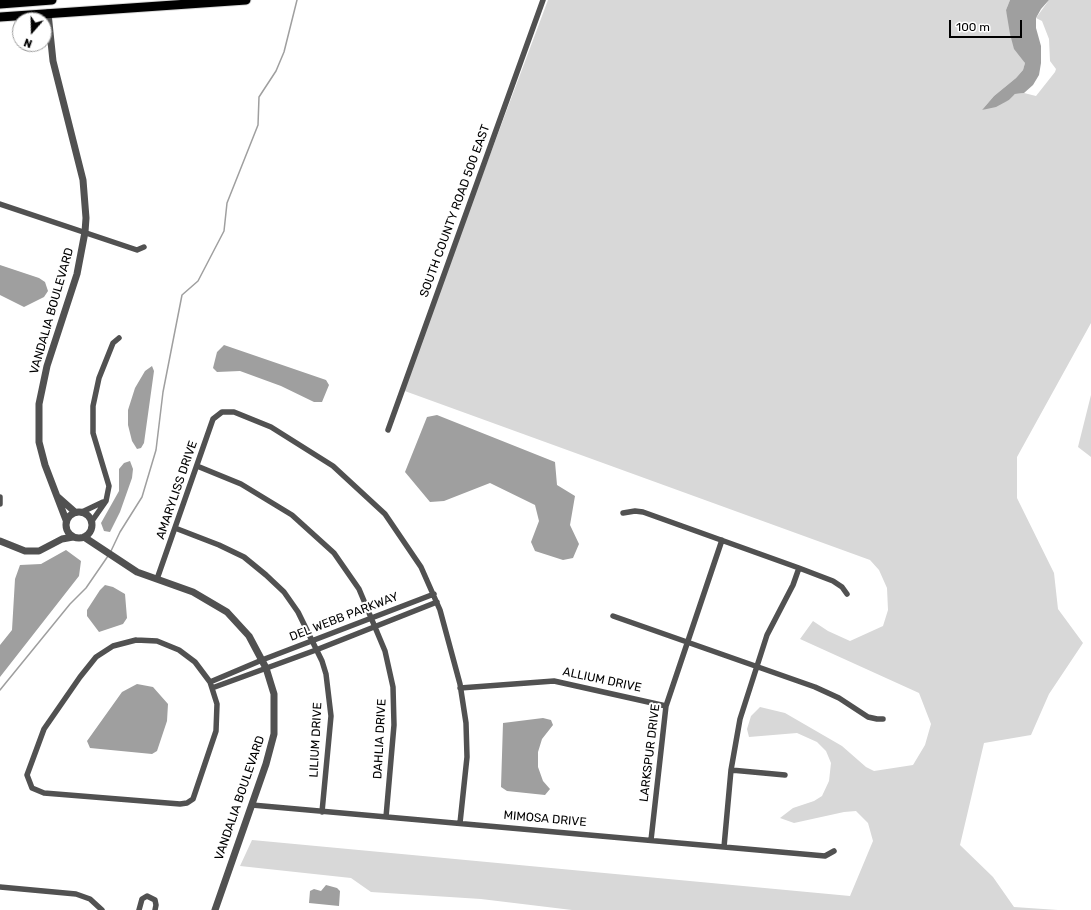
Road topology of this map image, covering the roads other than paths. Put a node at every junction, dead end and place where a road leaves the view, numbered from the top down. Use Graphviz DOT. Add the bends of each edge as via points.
graph roads {
  1 [pos="46,0"];
  2 [pos="52,0"];
  3 [pos="246,0"];
  4 [pos="542,0"];
  5 [pos="0,4"];
  6 [pos="48,12"];
  7 [pos="52,13"];
  8 [pos="12,16"];
  9 [pos="0,17"];
  10 [pos="52,51"];
  11 [pos="0,204"];
  12 [pos="85,232"];
  13 [pos="144,247"];
  14 [pos="119,338"];
  15 [pos="388,430"];
  16 [pos="197,466"];
  17 [pos="58,496"];
  18 [pos="0,497"];
  19 [pos="106,501"];
  20 [pos="0,504"];
  21 [pos="78,512"];
  22 [pos="623,513"];
  23 [pos="66,520"];
  24 [pos="92,524"];
  25 [pos="175,528"];
  26 [pos="66,529"];
  27 [pos="73,537"];
  28 [pos="84,537"];
  29 [pos="722,540"];
  30 [pos="0,542"];
  31 [pos="54,544"];
  32 [pos="98,546"];
  33 [pos="799,568"];
  34 [pos="157,579"];
  35 [pos="434,594"];
  36 [pos="847,594"];
  37 [pos="438,602"];
  38 [pos="613,616"];
  39 [pos="373,618"];
  40 [pos="375,626"];
  41 [pos="313,641"];
  42 [pos="687,641"];
  43 [pos="316,650"];
  44 [pos="262,660"];
  45 [pos="757,666"];
  46 [pos="266,668"];
  47 [pos="210,682"];
  48 [pos="212,688"];
  49 [pos="460,688"];
  50 [pos="666,706"];
  51 [pos="883,719"];
  52 [pos="732,770"];
  53 [pos="785,775"];
  54 [pos="252,805"];
  55 [pos="322,812"];
  56 [pos="386,817"];
  57 [pos="460,823"];
  58 [pos="651,840"];
  59 [pos="724,847"];
  60 [pos="834,852"];
  61 [pos="0,887"];
  62 [pos="102,910"];
  63 [pos="139,910"];
  64 [pos="155,910"];
  65 [pos="214,910"];
  1 -- 2 [label="main road"];
  1 -- 5 [label="main road"];
  1 -- 6 [label="street"];
  3 -- 7 [label="main road"];
  4 -- 15 [label="street, SOUTH COUNTY ROAD 500 EAST"];
  8 -- 9 [label="main road"];
  10 -- 12 [label="street, VANDALIA BOULEVARD" via="83,180"];
  11 -- 12 [label="street"];
  12 -- 13 [label="street" via="137,250"];
  12 -- 17 [label="street, VANDALIA BOULEVARD" via="77,274 47,366 39,404 39,442"];
  14 -- 19 [label="street" via="113,342 99,378 92,406 95,441 108,481"];
  16 -- 25 [label="street, AMARYLISS DRIVE"];
  16 -- 35 [label="street, AMARYLISS DRIVE" via="213,419 222,412 234,412 271,427 333,466 385,514 421,567"];
  16 -- 39 [label="street, DAHLIA DRIVE" via="241,484 292,516 334,553 359,590"];
  17 -- 21 [label="street, VANDALIA BOULEVARD"];
  17 -- 23 [label="street, VANDALIA BOULEVARD"];
  18 -- 20 [label="street"];
  19 -- 21 [label="street"];
  19 -- 24 [label="street"];
  21 -- 23 [label="street"];
  21 -- 24 [label="street" via="88,515"];
  22 -- 29 [label="street" via="643,512"];
  23 -- 26 [label="street"];
  24 -- 28 [label="street" via="88,535"];
  24 -- 32 [label="street"];
  25 -- 34 [label="street, AMARYLISS DRIVE"];
  25 -- 41 [label="street, LILIUM DRIVE" via="219,545 244,558 266,575 284,592"];
  26 -- 27 [label="street"];
  26 -- 31 [label="street"];
  27 -- 28 [label="street"];
  27 -- 31 [label="street"];
  28 -- 32 [label="street, VANDALIA BOULEVARD"];
  29 -- 33 [label="street"];
  29 -- 42 [label="street, LARKSPUR DRIVE"];
  30 -- 31 [label="street" via="25,551 39,552"];
  32 -- 34 [label="street, VANDALIA BOULEVARD" via="137,572"];
  33 -- 36 [label="street" via="833,581 842,586"];
  33 -- 45 [label="street" via="768,635"];
  34 -- 44 [label="street, VANDALIA BOULEVARD" via="193,592 227,612 249,636"];
  35 -- 37 [label="street"];
  35 -- 39 [label="street, DEL WEBB PARKWAY"];
  37 -- 40 [label="street, DEL WEBB PARKWAY"];
  37 -- 49 [label="street"];
  38 -- 42 [label="street"];
  39 -- 40 [label="street, DAHLIA DRIVE"];
  39 -- 41 [label="street, DEL WEBB PARKWAY"];
  40 -- 43 [label="street, DEL WEBB PARKWAY"];
  40 -- 56 [label="street, DAHLIA DRIVE" via="390,668 394,706"];
  41 -- 43 [label="street, LILIUM DRIVE"];
  41 -- 44 [label="street, DEL WEBB PARKWAY"];
  42 -- 45 [label="street"];
  42 -- 50 [label="street, LARKSPUR DRIVE"];
  43 -- 46 [label="street, DEL WEBB PARKWAY"];
  43 -- 55 [label="street, LILIUM DRIVE" via="326,674 331,716"];
  44 -- 46 [label="street, VANDALIA BOULEVARD"];
  44 -- 47 [label="street, DEL WEBB PARKWAY"];
  45 -- 51 [label="street" via="826,692 868,717"];
  45 -- 52 [label="street" via="736,731"];
  46 -- 48 [label="street, DEL WEBB PARKWAY"];
  46 -- 54 [label="street, VANDALIA BOULEVARD" via="274,694 274,734"];
  47 -- 48 [label="street"];
  47 -- 48 [label="street" via="195,662 157,641 136,640 113,646 96,657 80,676 44,729 28,770 28,781 32,788 44,793 187,803 193,799 216,731 217,704"];
  49 -- 50 [label="street, ALLIUM DRIVE" via="554,681"];
  49 -- 57 [label="street" via="466,723 467,757"];
  50 -- 58 [label="street, LARKSPUR DRIVE"];
  52 -- 53 [label="street"];
  52 -- 59 [label="street"];
  54 -- 55 [label="street, MIMOSA DRIVE"];
  54 -- 65 [label="street, VANDALIA BOULEVARD"];
  55 -- 56 [label="street, MIMOSA DRIVE"];
  56 -- 57 [label="street, MIMOSA DRIVE"];
  57 -- 58 [label="street, MIMOSA DRIVE"];
  58 -- 59 [label="street, MIMOSA DRIVE"];
  59 -- 60 [label="street, MIMOSA DRIVE" via="825,856"];
  61 -- 62 [label="street" via="76,894 90,899"];
  63 -- 64 [label="street" via="142,899 148,896 155,900"];
}
